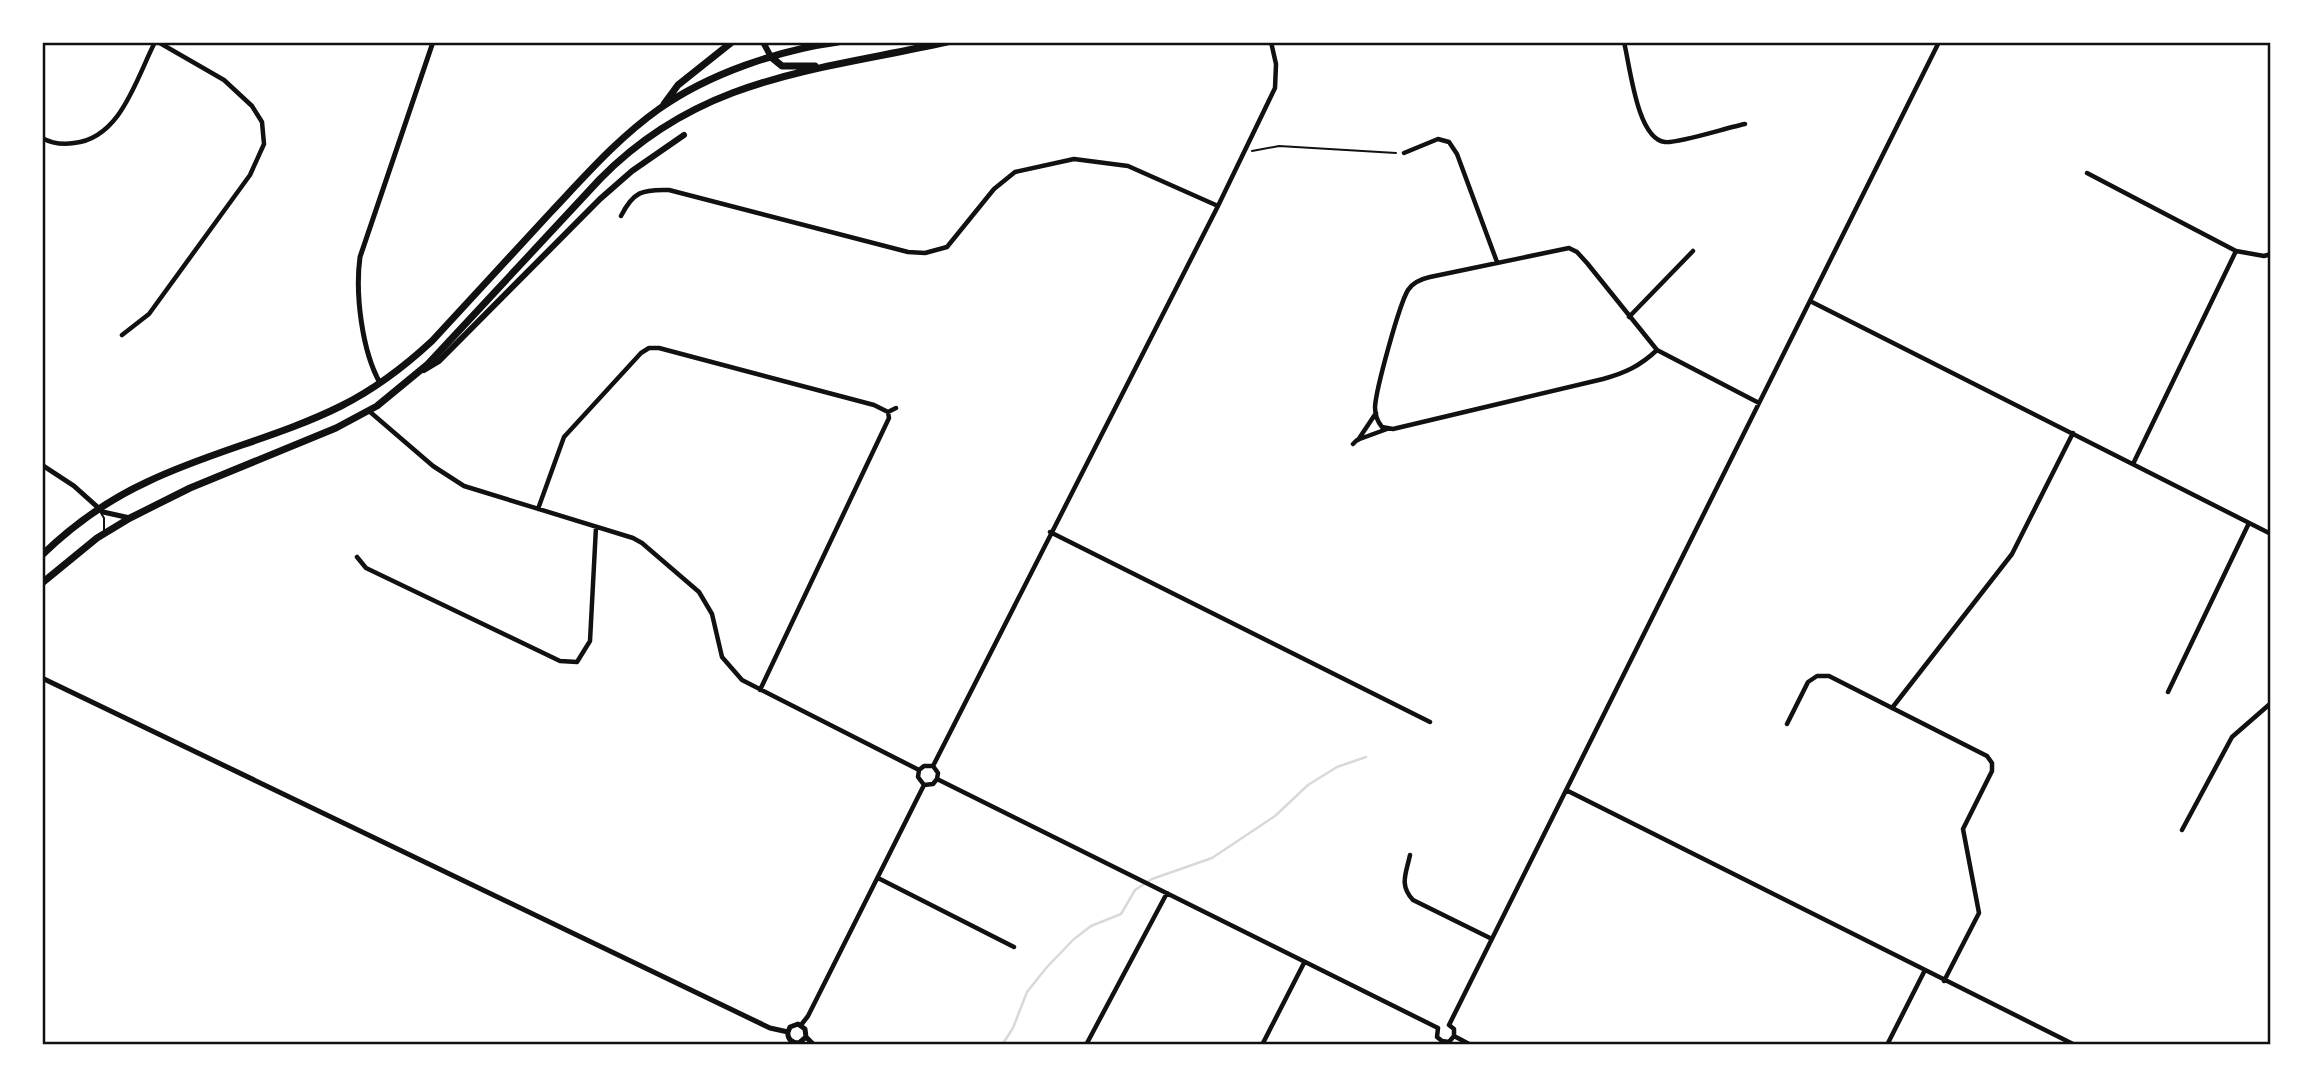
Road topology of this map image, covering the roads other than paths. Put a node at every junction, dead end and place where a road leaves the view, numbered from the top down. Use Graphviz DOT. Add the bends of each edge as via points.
graph roads {
  1 [pos="156,42"];
  2 [pos="433,42"];
  3 [pos="732,42"];
  4 [pos="762,42"];
  5 [pos="831,42"];
  6 [pos="947,42"];
  7 [pos="1271,42"];
  8 [pos="1625,42"];
  9 [pos="1939,42"];
  10 [pos="771,57"];
  11 [pos="826,65"];
  12 [pos="661,108"];
  13 [pos="1745,124"];
  14 [pos="684,135"];
  15 [pos="42,138"];
  16 [pos="1404,153"];
  17 [pos="2087,173"];
  18 [pos="1218,206"];
  19 [pos="621,216"];
  20 [pos="1693,251"];
  21 [pos="2236,251"];
  22 [pos="2271,254"];
  23 [pos="1497,262"];
  24 [pos="1810,301"];
  25 [pos="1629,317"];
  26 [pos="122,335"];
  27 [pos="1657,351"];
  28 [pos="418,374"];
  29 [pos="380,383"];
  30 [pos="1759,403"];
  31 [pos="896,408"];
  32 [pos="369,411"];
  33 [pos="888,412"];
  34 [pos="1376,413"];
  35 [pos="1387,429"];
  36 [pos="2073,433"];
  37 [pos="42,464"];
  38 [pos="2133,464"];
  39 [pos="99,509"];
  40 [pos="538,509"];
  41 [pos="130,518"];
  42 [pos="2250,523"];
  43 [pos="596,527"];
  44 [pos="1050,532"];
  45 [pos="103,534"];
  46 [pos="2271,534"];
  47 [pos="42,555"];
  48 [pos="357,557"];
  49 [pos="42,583"];
  50 [pos="42,678"];
  51 [pos="760,690"];
  52 [pos="2168,692"];
  53 [pos="2271,703"];
  54 [pos="1892,708"];
  55 [pos="1430,722"];
  56 [pos="1787,723"];
  57 [pos="933,766"];
  58 [pos="919,770"];
  59 [pos="937,779"];
  60 [pos="924,785"];
  61 [pos="1566,790"];
  62 [pos="2182,830"];
  63 [pos="1410,855"];
  64 [pos="878,878"];
  65 [pos="1167,893"];
  66 [pos="1492,939"];
  67 [pos="1014,947"];
  68 [pos="1304,962"];
  69 [pos="1925,970"];
  70 [pos="1944,981"];
  71 [pos="801,1025"];
  72 [pos="1449,1025"];
  73 [pos="1438,1028"];
  74 [pos="788,1032"];
  75 [pos="806,1037"];
  76 [pos="1454,1037"];
  77 [pos="1440,1043"];
  78 [pos="814,1045"];
  79 [pos="1086,1045"];
  80 [pos="1262,1045"];
  81 [pos="1471,1045"];
  82 [pos="1887,1045"];
  83 [pos="2075,1045"];
  1 -- 15 [label="street" via="121,110 103,133 64,145"];
  1 -- 26 [label="street" via="224,80 252,106 262,122 264,144 250,176 149,314"];
  2 -- 29 [label="main road" via="360,257 362,320"];
  3 -- 12 [label="highway" via="678,85"];
  4 -- 10 [label="main road"];
  5 -- 10 [label="highway"];
  6 -- 11 [label="highway"];
  7 -- 18 [label="street" via="1275,88"];
  8 -- 13 [label="street" via="1643,125 1653,138 1667,143"];
  9 -- 24 [label="street"];
  10 -- 11 [label="highway" via="784,67"];
  10 -- 12 [label="highway" via="706,83"];
  11 -- 28 [label="highway" via="727,93 657,130 617,161"];
  12 -- 29 [label="highway" via="603,157 432,341"];
  14 -- 28 [label="main road" via="607,192 439,361"];
  16 -- 23 [label="street" via="1438,139 1449,142"];
  17 -- 21 [label="street"];
  18 -- 19 [label="street" via="1128,166 1074,159 1015,172 994,189 947,247 925,253 669,190 649,189 634,196"];
  18 -- 44 [label="street"];
  20 -- 25 [label="street"];
  21 -- 22 [label="street"];
  21 -- 38 [label="street"];
  23 -- 25 [label="street" via="1569,248 1587,263"];
  23 -- 34 [label="street" via="1425,278 1411,286 1399,314"];
  24 -- 30 [label="street"];
  24 -- 36 [label="street"];
  25 -- 27 [label="street"];
  27 -- 30 [label="street"];
  27 -- 35 [label="street" via="1625,373"];
  28 -- 32 [label="highway"];
  29 -- 39 [label="highway" via="330,411 169,472"];
  30 -- 61 [label="street"];
  31 -- 33 [label="street"];
  32 -- 40 [label="street" via="449,478"];
  32 -- 41 [label="highway"];
  33 -- 40 [label="street" via="861,401 649,348 564,437"];
  33 -- 51 [label="street"];
  34 -- 35 [label="street" via="1380,425"];
  34 -- 35 [label="street" via="1355,442"];
  36 -- 38 [label="street"];
  36 -- 54 [label="street" via="2012,554"];
  37 -- 39 [label="main road"];
  38 -- 42 [label="street"];
  39 -- 41 [label="main road"];
  39 -- 45 [label="lane" via="104,518"];
  39 -- 47 [label="highway"];
  40 -- 43 [label="street"];
  41 -- 45 [label="highway"];
  42 -- 46 [label="street"];
  42 -- 52 [label="street"];
  43 -- 48 [label="street" via="590,641 577,662 560,661 366,568"];
  43 -- 51 [label="street" via="642,543 699,592 712,614 722,657 742,680"];
  44 -- 55 [label="street"];
  44 -- 57 [label="street"];
  45 -- 49 [label="highway"];
  50 -- 74 [label="main road" via="771,1028"];
  51 -- 58 [label="street"];
  53 -- 62 [label="street" via="2232,737"];
  54 -- 56 [label="street" via="1829,677 1817,676 1808,682"];
  54 -- 70 [label="street" via="1987,756 1992,763 1993,771 1963,829 1979,913"];
  57 -- 58 [label="street"];
  57 -- 59 [label="street"];
  58 -- 60 [label="street"];
  59 -- 60 [label="street"];
  59 -- 65 [label="street"];
  60 -- 64 [label="street"];
  61 -- 66 [label="street"];
  61 -- 69 [label="street"];
  63 -- 66 [label="street" via="1404,881 1413,900"];
  64 -- 67 [label="street"];
  64 -- 71 [label="street"];
  65 -- 68 [label="street"];
  65 -- 79 [label="street"];
  66 -- 72 [label="street"];
  68 -- 73 [label="street"];
  68 -- 80 [label="street"];
  69 -- 70 [label="street"];
  69 -- 82 [label="street"];
  70 -- 83 [label="street"];
  71 -- 74 [label="main road" via="793,1025"];
  71 -- 75 [label="main road"];
  72 -- 73 [label="street"];
  72 -- 76 [label="street"];
  73 -- 77 [label="street"];
  74 -- 75 [label="main road" via="796,1043"];
  75 -- 78 [label="main road"];
  76 -- 77 [label="street"];
  76 -- 81 [label="street"];
}
